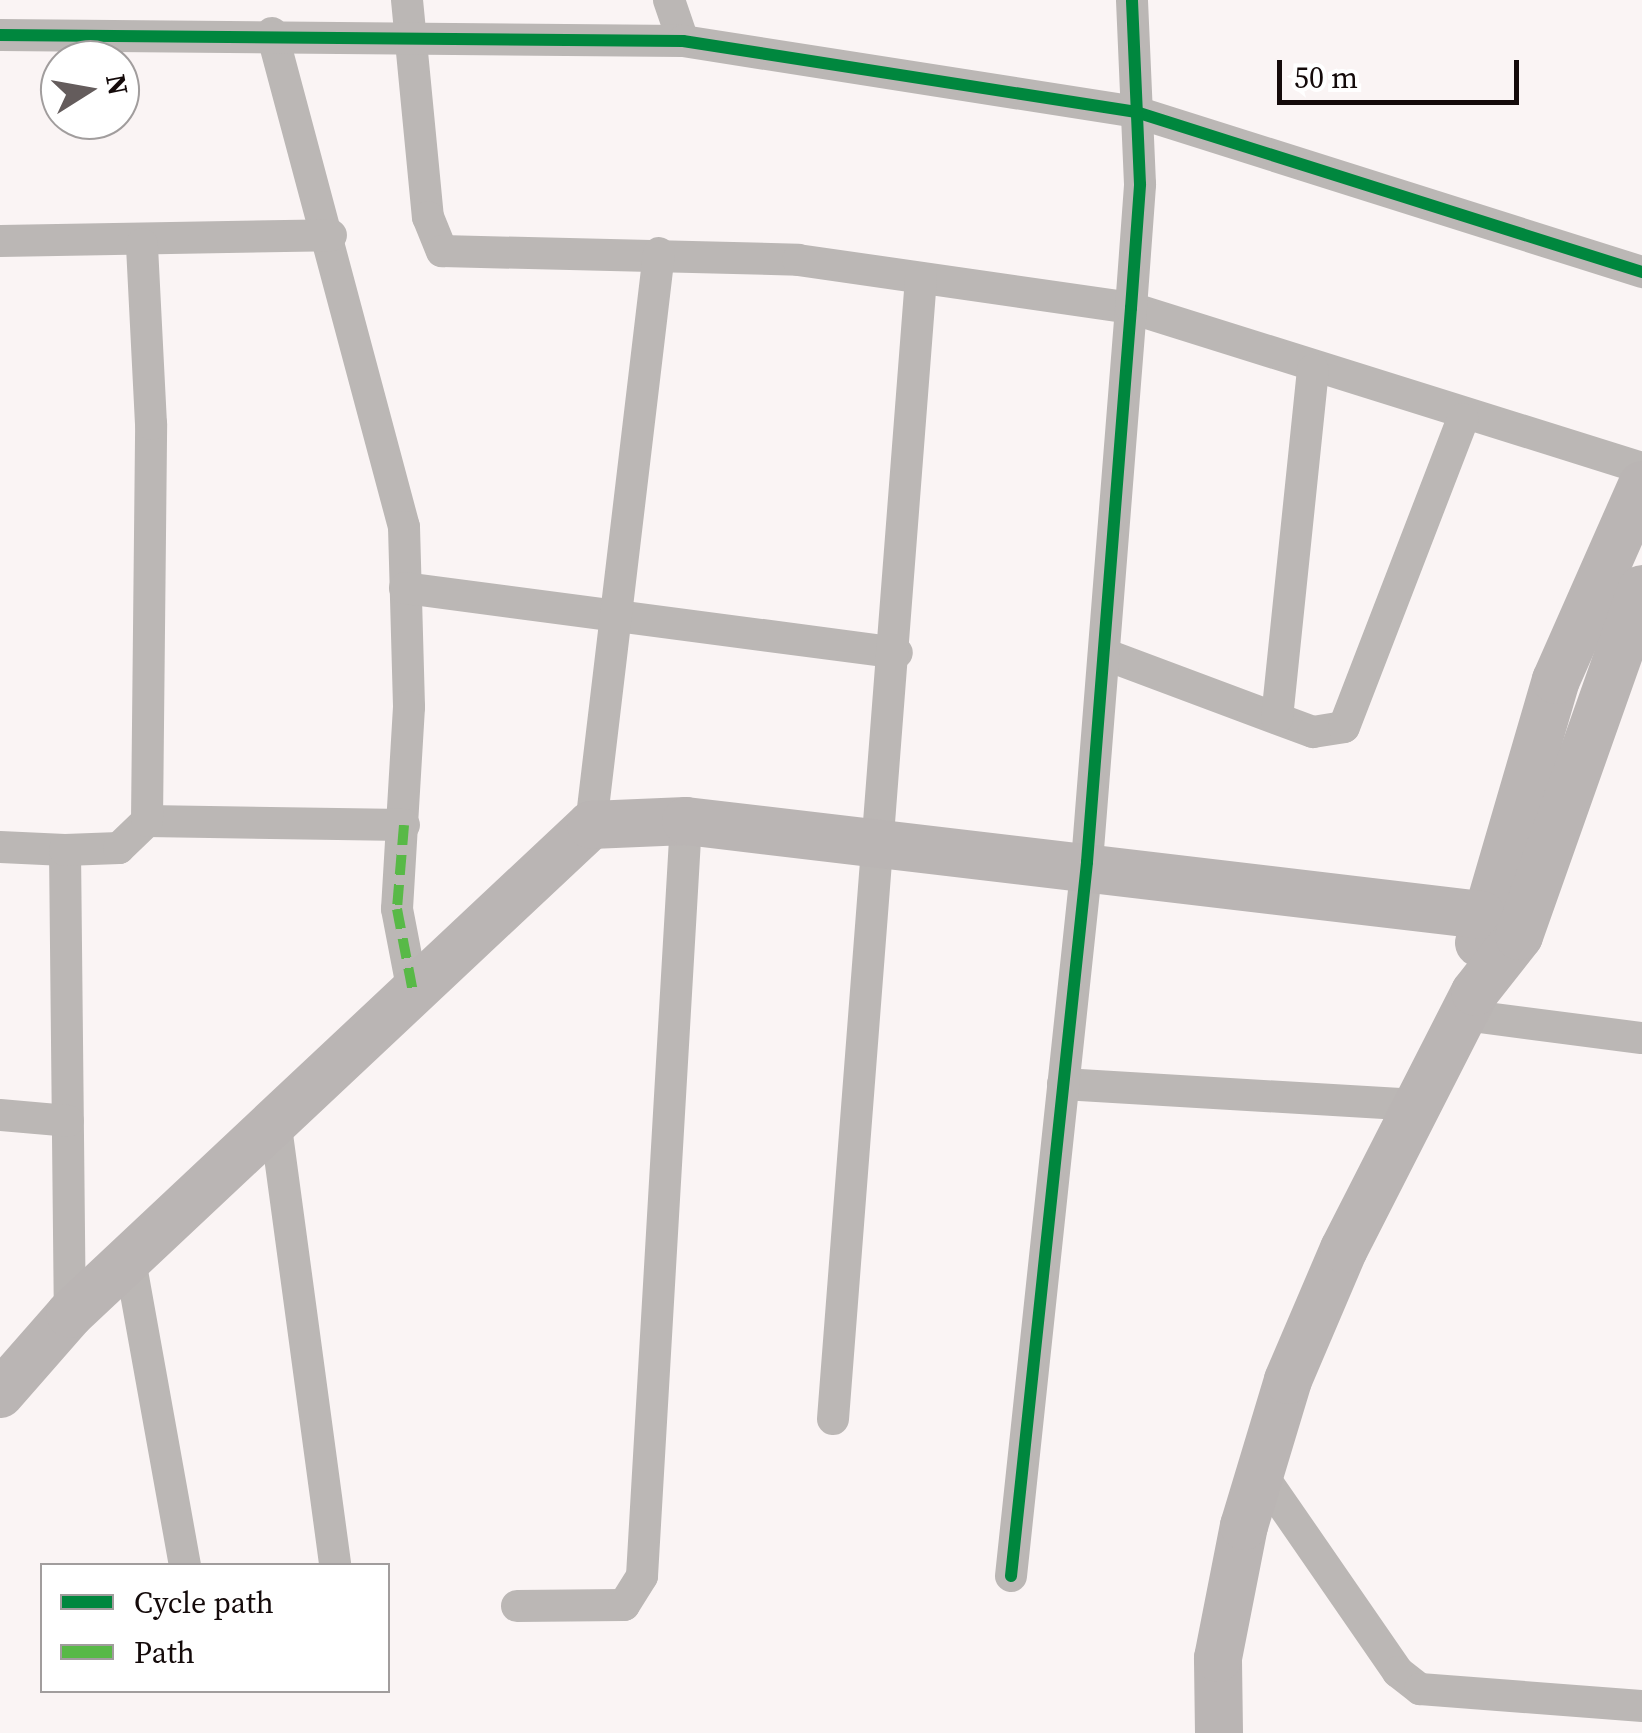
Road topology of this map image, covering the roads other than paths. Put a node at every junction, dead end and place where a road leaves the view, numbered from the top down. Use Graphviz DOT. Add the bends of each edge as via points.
graph roads {
  1 [pos="407,0"];
  2 [pos="670,0"];
  3 [pos="1132,0"];
  4 [pos="272,32"];
  5 [pos="0,35"];
  6 [pos="411,39"];
  7 [pos="683,41"];
  8 [pos="1136,112"];
  9 [pos="331,235"];
  10 [pos="0,241"];
  11 [pos="142,244"];
  12 [pos="658,253"];
  13 [pos="1642,272"];
  14 [pos="921,278"];
  15 [pos="1131,308"];
  16 [pos="1313,370"];
  17 [pos="1464,419"];
  18 [pos="1642,468"];
  19 [pos="1642,486"];
  20 [pos="405,588"];
  21 [pos="1642,589"];
  22 [pos="612,615"];
  23 [pos="897,653"];
  24 [pos="1104,654"];
  25 [pos="1277,718"];
  26 [pos="147,820"];
  27 [pos="686,822"];
  28 [pos="591,825"];
  29 [pos="404,826"];
  30 [pos="878,842"];
  31 [pos="0,847"];
  32 [pos="65,850"];
  33 [pos="1087,862"];
  34 [pos="1481,915"];
  35 [pos="414,992"];
  36 [pos="1470,1003"];
  37 [pos="1642,1038"];
  38 [pos="1063,1084"];
  39 [pos="1420,1105"];
  40 [pos="0,1115"];
  41 [pos="68,1121"];
  42 [pos="276,1127"];
  43 [pos="130,1260"];
  44 [pos="70,1314"];
  45 [pos="0,1394"];
  46 [pos="833,1419"];
  47 [pos="1260,1472"];
  48 [pos="185,1563"];
  49 [pos="335,1563"];
  50 [pos="1011,1576"];
  51 [pos="517,1606"];
  52 [pos="1642,1706"];
  53 [pos="1219,1733"];
  1 -- 6 [label="street"];
  2 -- 7 [label="street"];
  3 -- 8 [label="street"];
  4 -- 5 [label="street"];
  4 -- 6 [label="street"];
  4 -- 9 [label="street"];
  6 -- 7 [label="street"];
  6 -- 12 [label="street" via="428,217 442,251"];
  7 -- 8 [label="street"];
  8 -- 13 [label="street"];
  8 -- 15 [label="street"];
  9 -- 11 [label="street"];
  9 -- 20 [label="street" via="391,455"];
  10 -- 11 [label="street"];
  11 -- 26 [label="street" via="151,424"];
  12 -- 14 [label="street"];
  12 -- 22 [label="street"];
  14 -- 15 [label="street"];
  14 -- 23 [label="street"];
  15 -- 16 [label="street"];
  15 -- 24 [label="street"];
  16 -- 17 [label="street"];
  16 -- 25 [label="street"];
  17 -- 18 [label="street"];
  17 -- 25 [label="street" via="1344,727 1313,732"];
  19 -- 34 [label="street" via="1556,680"];
  20 -- 22 [label="street"];
  20 -- 29 [label="street"];
  21 -- 36 [label="street" via="1519,936"];
  22 -- 23 [label="street"];
  22 -- 28 [label="street"];
  23 -- 30 [label="street"];
  24 -- 25 [label="street"];
  24 -- 33 [label="street"];
  26 -- 29 [label="street"];
  26 -- 32 [label="street" via="118,848"];
  27 -- 28 [label="street"];
  27 -- 30 [label="street"];
  27 -- 51 [label="street" via="642,1576 624,1605"];
  28 -- 35 [label="street"];
  29 -- 35 [label="street" via="397,909"];
  30 -- 33 [label="street"];
  30 -- 46 [label="street"];
  31 -- 32 [label="street"];
  32 -- 41 [label="street"];
  33 -- 34 [label="street"];
  33 -- 38 [label="street"];
  34 -- 36 [label="street"];
  35 -- 42 [label="street"];
  36 -- 37 [label="street"];
  36 -- 39 [label="street"];
  38 -- 39 [label="street"];
  38 -- 50 [label="street"];
  39 -- 47 [label="street" via="1344,1248"];
  40 -- 41 [label="street"];
  41 -- 44 [label="street"];
  42 -- 43 [label="street"];
  42 -- 49 [label="street"];
  43 -- 44 [label="street"];
  43 -- 48 [label="street"];
  44 -- 45 [label="street"];
  47 -- 52 [label="street" via="1398,1672 1420,1689"];
  47 -- 53 [label="street" via="1218,1658"];
}
